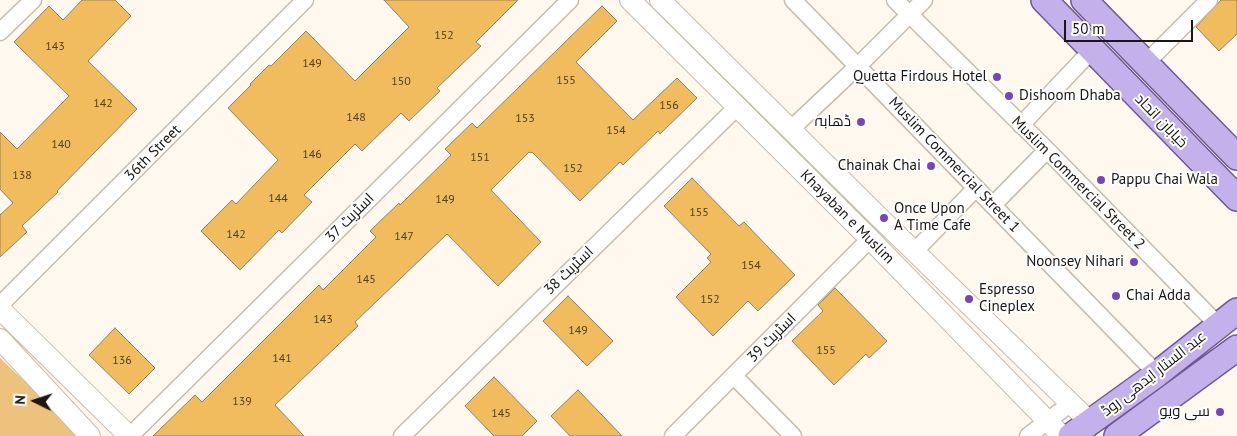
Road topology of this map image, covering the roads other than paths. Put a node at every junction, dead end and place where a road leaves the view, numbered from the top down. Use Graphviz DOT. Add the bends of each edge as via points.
graph roads {
  1 [pos="33,0"];
  2 [pos="305,0"];
  3 [pos="570,0"];
  4 [pos="630,0"];
  5 [pos="660,0"];
  6 [pos="793,0"];
  7 [pos="895,0"];
  8 [pos="924,0"];
  9 [pos="1044,0"];
  10 [pos="1084,0"];
  11 [pos="1209,0"];
  12 [pos="909,14"];
  13 [pos="0,32"];
  14 [pos="1092,50"];
  15 [pos="714,53"];
  16 [pos="1146,63"];
  17 [pos="858,66"];
  18 [pos="699,69"];
  19 [pos="737,107"];
  20 [pos="1021,125"];
  21 [pos="791,129"];
  22 [pos="1047,150"];
  23 [pos="1237,156"];
  24 [pos="976,188"];
  25 [pos="1237,198"];
  26 [pos="993,205"];
  27 [pos="870,239"];
  28 [pos="914,252"];
  29 [pos="0,305"];
  30 [pos="0,309"];
  31 [pos="1227,318"];
  32 [pos="0,339"];
  33 [pos="1237,348"];
  34 [pos="1157,374"];
  35 [pos="67,375"];
  36 [pos="734,376"];
  37 [pos="51,394"];
  38 [pos="1071,403"];
  39 [pos="1055,429"];
  40 [pos="1081,429"];
  41 [pos="90,436"];
  42 [pos="130,436"];
  43 [pos="402,436"];
  44 [pos="673,436"];
  45 [pos="794,436"];
  46 [pos="1028,436"];
  47 [pos="1117,436"];
  1 -- 13 [label="street"];
  2 -- 29 [label="street, 36th Street"];
  3 -- 42 [label="street, اسٹریٹ 37"];
  4 -- 18 [label="street, Khayaban e Muslim"];
  5 -- 15 [label="street, Khayaban e Muslim"];
  6 -- 17 [label="street, Muslim Commercial Street 1"];
  7 -- 12 [label="street, Muslim Commercial Street 2"];
  8 -- 12 [label="street"];
  9 -- 14 [label="main road, خیابان اتحاد"];
  10 -- 16 [label="main road, خیابان اتحاد"];
  11 -- 16 [label="street"];
  12 -- 17 [label="street"];
  12 -- 20 [label="street, Muslim Commercial Street 2"];
  14 -- 20 [label="street"];
  14 -- 25 [label="main road, خیابان اتحاد"];
  15 -- 18 [label="street"];
  15 -- 21 [label="street, Khayaban e Muslim"];
  16 -- 23 [label="main road, خیابان اتحاد"];
  17 -- 21 [label="street"];
  17 -- 24 [label="street, Muslim Commercial Street 1"];
  18 -- 19 [label="street, Khayaban e Muslim"];
  19 -- 27 [label="street, Khayaban e Muslim"];
  19 -- 43 [label="street, اسٹریٹ 38"];
  20 -- 22 [label="street, Muslim Commercial Street 2"];
  21 -- 28 [label="street, Khayaban e Muslim"];
  22 -- 26 [label="street"];
  22 -- 31 [label="street, Muslim Commercial Street 2"];
  24 -- 26 [label="street, Muslim Commercial Street 1"];
  24 -- 28 [label="street"];
  26 -- 34 [label="street, Muslim Commercial Street 1"];
  27 -- 36 [label="street, اسٹریٹ 39"];
  27 -- 39 [label="street, Khayaban e Muslim"];
  28 -- 38 [label="street, Khayaban e Muslim"];
  30 -- 35 [label="street"];
  31 -- 34 [label="main road, عبد الستار ایدھی روڈ"];
  32 -- 37 [label="street"];
  33 -- 47 [label="main road"];
  34 -- 40 [label="main road, عبد الستار ایدھی روڈ"];
  35 -- 37 [label="street"];
  35 -- 42 [label="street"];
  36 -- 44 [label="street, اسٹریٹ 39"];
  36 -- 45 [label="street"];
  37 -- 41 [label="street"];
  38 -- 39 [label="street"];
  38 -- 40 [label="street, Khayaban e Muslim"];
  39 -- 46 [label="street"];
}
